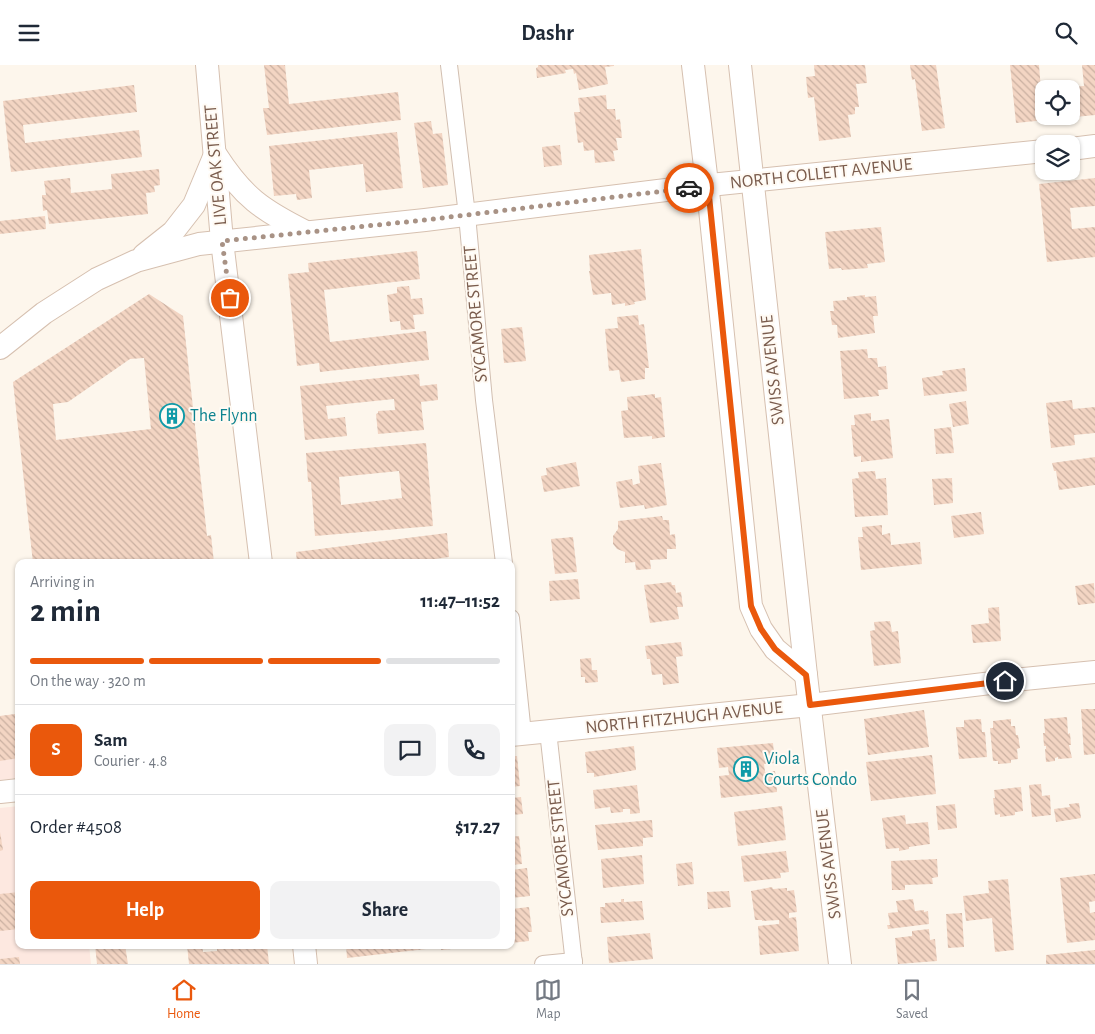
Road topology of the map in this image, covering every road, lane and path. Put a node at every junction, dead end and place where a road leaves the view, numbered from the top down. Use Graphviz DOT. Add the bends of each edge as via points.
graph roads {
  1 [pos="207,65"];
  2 [pos="449,65"];
  3 [pos="693,65"];
  4 [pos="740,65"];
  5 [pos="1095,146"];
  6 [pos="1080,148"];
  7 [pos="1035,152"];
  8 [pos="216,154"];
  9 [pos="752,181"];
  10 [pos="708,186"];
  11 [pos="467,215"];
  12 [pos="306,233"];
  13 [pos="222,241"];
  14 [pos="136,261"];
  15 [pos="0,348"];
  16 [pos="261,559"];
  17 [pos="504,559"];
  18 [pos="1095,672"];
  19 [pos="806,675"];
  20 [pos="515,695"];
  21 [pos="810,705"];
  22 [pos="548,731"];
  23 [pos="517,734"];
  24 [pos="15,790"];
  25 [pos="0,791"];
  26 [pos="304,949"];
  27 [pos="574,963"];
  28 [pos="306,964"];
  29 [pos="544,964"];
  30 [pos="840,964"];
  1 -- 8 [label="street, LIVE OAK STREET"];
  2 -- 11 [label="street, SYCAMORE STREET"];
  3 -- 10 [label="street"];
  4 -- 9 [label="street, SWISS AVENUE"];
  5 -- 6 [label="street"];
  7 -- 9 [label="street, NORTH COLLETT AVENUE"];
  8 -- 12 [label="street" via="230,176 253,201"];
  8 -- 13 [label="street, LIVE OAK STREET"];
  8 -- 14 [label="street" via="194,205 173,232"];
  9 -- 10 [label="street, NORTH COLLETT AVENUE"];
  9 -- 19 [label="street, SWISS AVENUE"];
  10 -- 11 [label="street, NORTH COLLETT AVENUE"];
  10 -- 19 [label="street" via="751,606 775,649"];
  11 -- 12 [label="street, NORTH COLLETT AVENUE"];
  11 -- 17 [label="street, SYCAMORE STREET" via="484,400"];
  12 -- 13 [label="street, NORTH COLLETT AVENUE"];
  13 -- 14 [label="street, NORTH COLLETT AVENUE"];
  13 -- 16 [label="street, LIVE OAK STREET"];
  14 -- 15 [label="street, NORTH COLLETT AVENUE" via="69,296"];
  18 -- 21 [label="street, NORTH FITZHUGH AVENUE"];
  19 -- 21 [label="street, SWISS AVENUE"];
  20 -- 23 [label="street"];
  21 -- 22 [label="street, NORTH FITZHUGH AVENUE"];
  21 -- 30 [label="street, SWISS AVENUE"];
  22 -- 23 [label="street, NORTH FITZHUGH AVENUE"];
  22 -- 27 [label="street, SYCAMORE STREET"];
  24 -- 25 [label="street"];
  26 -- 28 [label="street"];
  27 -- 29 [label="street"];
}
